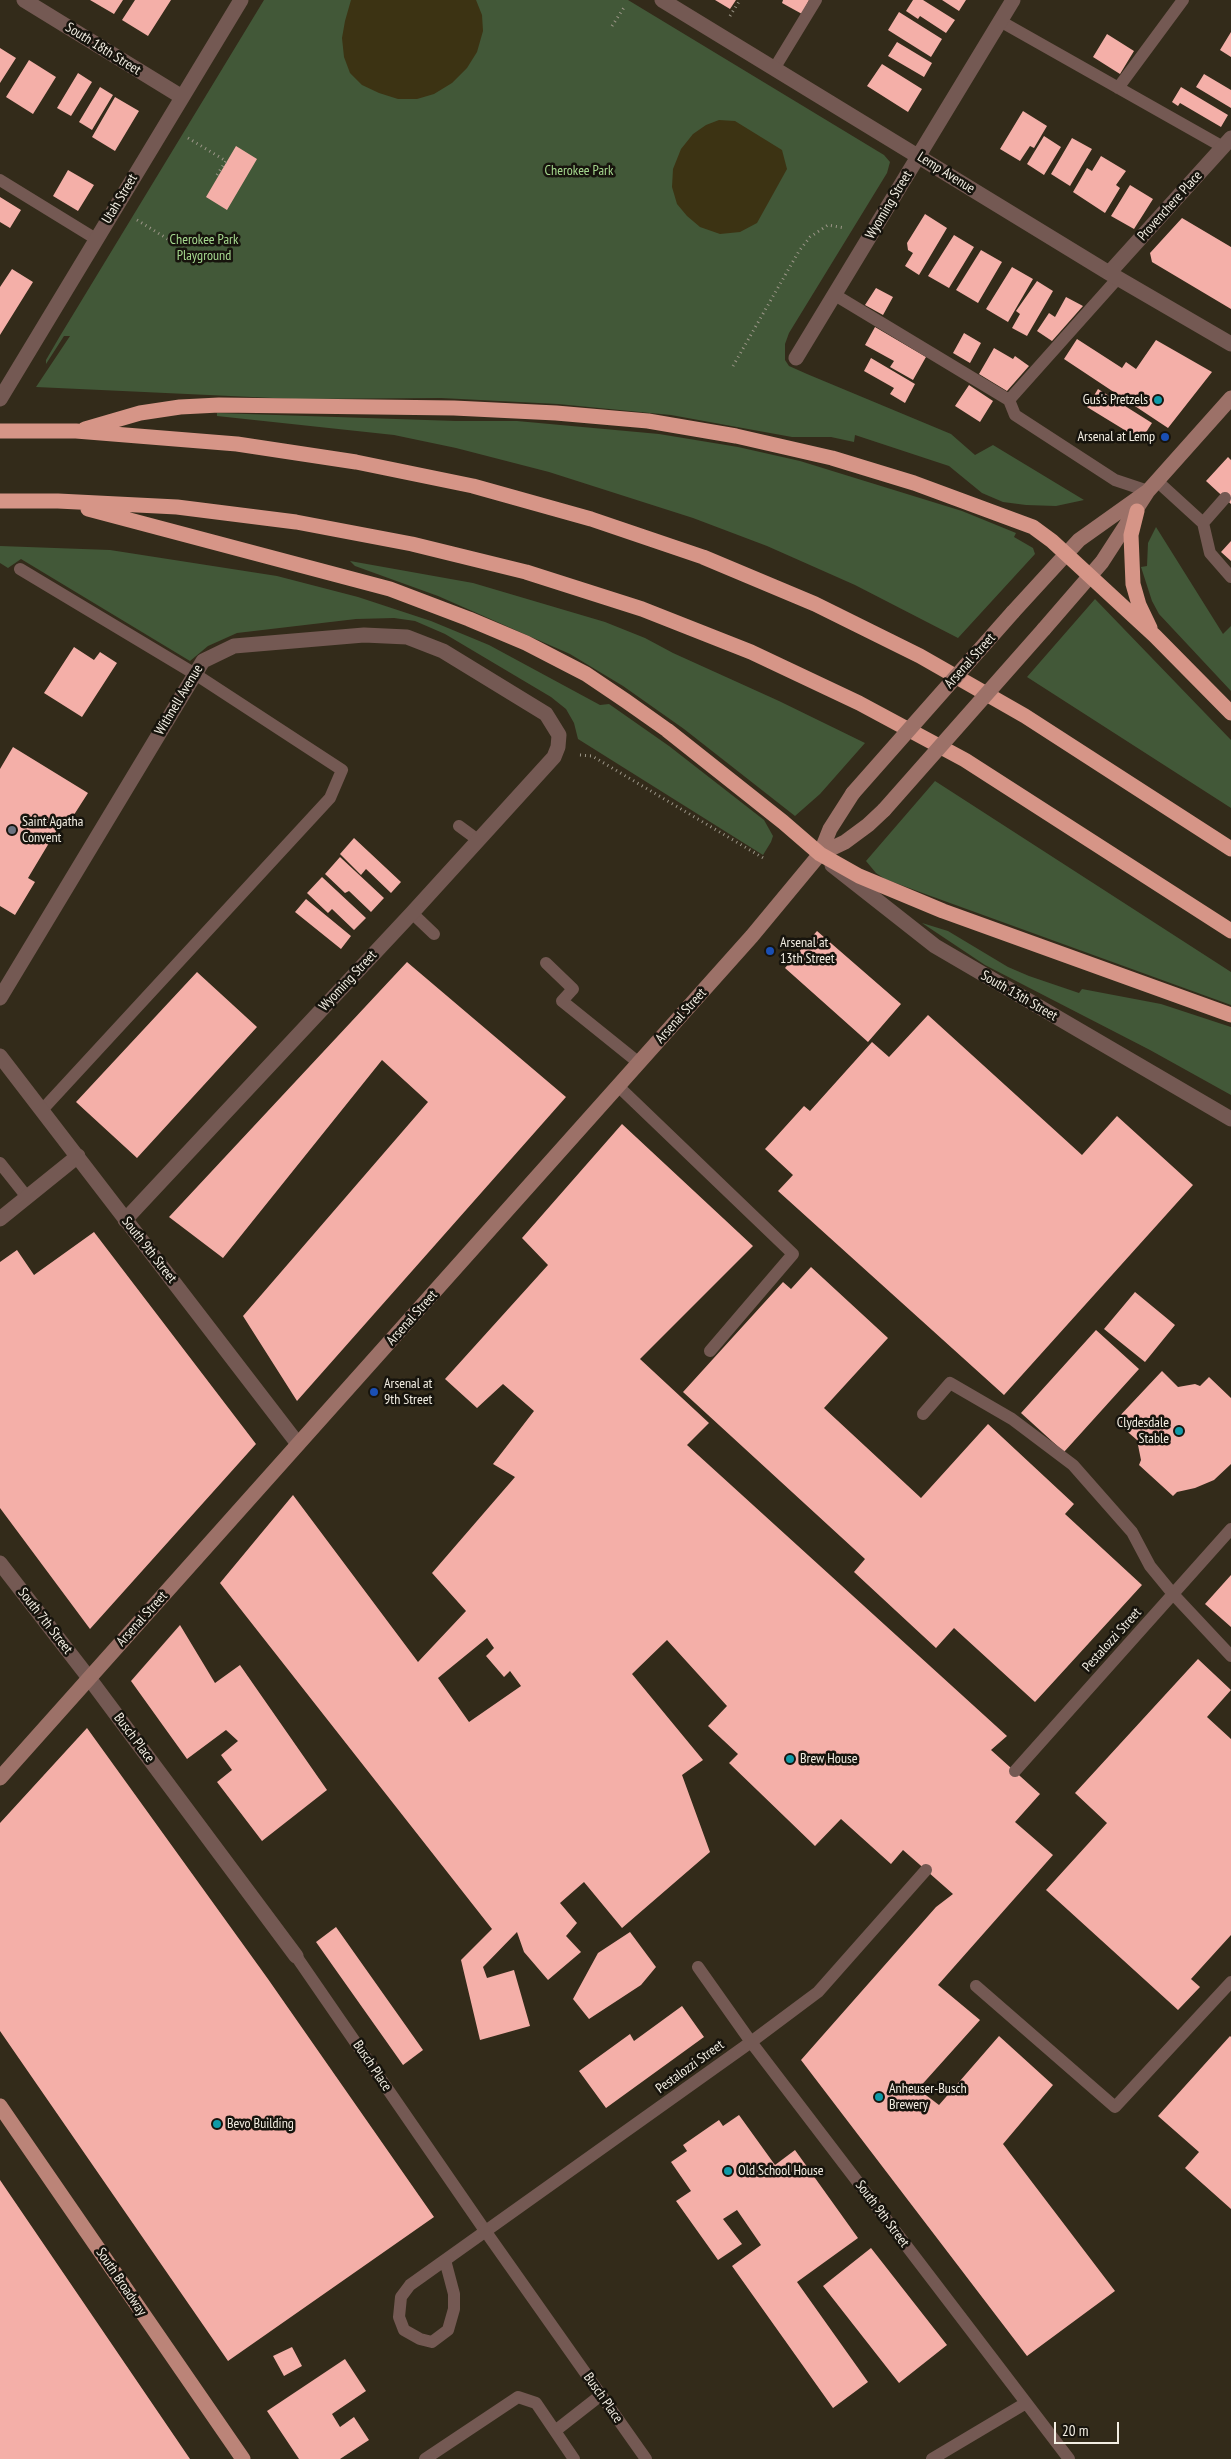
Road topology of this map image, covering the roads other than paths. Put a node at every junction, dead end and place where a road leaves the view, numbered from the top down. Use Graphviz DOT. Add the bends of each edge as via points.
graph roads {
  1 [pos="24,0"];
  2 [pos="241,0"];
  3 [pos="662,0"];
  4 [pos="816,0"];
  5 [pos="1013,0"];
  6 [pos="1182,0"];
  7 [pos="1000,21"];
  8 [pos="774,69"];
  9 [pos="1118,88"];
  10 [pos="182,97"];
  11 [pos="1227,142"];
  12 [pos="918,156"];
  13 [pos="0,180"];
  14 [pos="96,239"];
  15 [pos="1113,276"];
  16 [pos="835,295"];
  17 [pos="1231,344"];
  18 [pos="796,358"];
  19 [pos="5,384"];
  20 [pos="1009,400"];
  21 [pos="1228,408"];
  22 [pos="0,432"];
  23 [pos="76,432"];
  24 [pos="1153,486"];
  25 [pos="1225,498"];
  26 [pos="0,501"];
  27 [pos="58,501"];
  28 [pos="1136,511"];
  29 [pos="1203,523"];
  30 [pos="1065,553"];
  31 [pos="20,569"];
  32 [pos="1090,577"];
  33 [pos="1231,577"];
  34 [pos="1154,636"];
  35 [pos="195,674"];
  36 [pos="1231,713"];
  37 [pos="559,735"];
  38 [pos="459,826"];
  39 [pos="478,840"];
  40 [pos="1231,849"];
  41 [pos="820,854"];
  42 [pos="412,913"];
  43 [pos="1231,931"];
  44 [pos="434,934"];
  45 [pos="546,963"];
  46 [pos="0,998"];
  47 [pos="1231,1015"];
  48 [pos="0,1056"];
  49 [pos="639,1063"];
  50 [pos="619,1087"];
  51 [pos="43,1109"];
  52 [pos="1231,1119"];
  53 [pos="78,1156"];
  54 [pos="0,1163"];
  55 [pos="27,1197"];
  56 [pos="0,1219"];
  57 [pos="125,1220"];
  58 [pos="710,1350"];
  59 [pos="923,1414"];
  60 [pos="298,1444"];
  61 [pos="1231,1529"];
  62 [pos="0,1563"];
  63 [pos="1173,1594"];
  64 [pos="1231,1656"];
  65 [pos="89,1678"];
  66 [pos="1015,1772"];
  67 [pos="0,1778"];
  68 [pos="926,1870"];
  69 [pos="296,1956"];
  70 [pos="698,1967"];
  71 [pos="1231,1982"];
  72 [pos="976,1986"];
  73 [pos="751,2042"];
  74 [pos="0,2106"];
  75 [pos="486,2232"];
  76 [pos="445,2260"];
  77 [pos="601,2395"];
  78 [pos="1026,2403"];
  79 [pos="555,2431"];
  80 [pos="243,2459"];
  81 [pos="425,2459"];
  82 [pos="574,2459"];
  83 [pos="646,2459"];
  84 [pos="932,2459"];
  85 [pos="1069,2459"];
  1 -- 10 [label="street, South 18th Street"];
  2 -- 10 [label="street, Utah Street"];
  3 -- 8 [label="street, Lemp Avenue"];
  4 -- 8 [label="lane"];
  5 -- 7 [label="street, Wyoming Street"];
  6 -- 9 [label="lane"];
  7 -- 9 [label="lane"];
  7 -- 12 [label="street, Wyoming Street"];
  8 -- 12 [label="street, Lemp Avenue"];
  9 -- 11 [label="lane"];
  10 -- 14 [label="street, Utah Street"];
  11 -- 15 [label="street, Provenchere Place"];
  12 -- 15 [label="street, Lemp Avenue"];
  12 -- 16 [label="street, Wyoming Street"];
  13 -- 14 [label="lane"];
  14 -- 19 [label="street, Utah Street"];
  15 -- 17 [label="street, Lemp Avenue"];
  15 -- 20 [label="lane"];
  16 -- 18 [label="street, Wyoming Street"];
  16 -- 20 [label="lane"];
  20 -- 24 [label="lane" via="1015,415 1115,480"];
  21 -- 24 [label="main road, Arsenal Street"];
  22 -- 23 [label="highway"];
  23 -- 30 [label="highway" via="140,413 219,405 454,408 648,421 736,436 832,458 914,483 1033,527"];
  23 -- 40 [label="highway" via="237,444 356,462 482,489 591,519 703,558 814,604 920,656 1025,716"];
  24 -- 28 [label="main road, Arsenal Street"];
  24 -- 29 [label="lane"];
  24 -- 30 [label="main road, Arsenal Street" via="1105,519"];
  25 -- 29 [label="lane"];
  26 -- 27 [label="highway"];
  27 -- 41 [label="highway" via="390,590 526,643 586,674 658,723"];
  27 -- 43 [label="highway" via="177,507 296,522 412,544 526,572 642,609 751,652 859,703 965,760"];
  28 -- 32 [label="main road, Arsenal Street"];
  28 -- 34 [label="highway" via="1132,535 1133,584"];
  29 -- 33 [label="lane" via="1210,553"];
  30 -- 32 [label="highway"];
  30 -- 41 [label="main road, Arsenal Street, bridge" via="853,793 830,829"];
  31 -- 35 [label="lane"];
  32 -- 34 [label="highway"];
  32 -- 41 [label="main road, Arsenal Street, bridge" via="884,810 845,842"];
  34 -- 36 [label="highway"];
  35 -- 37 [label="street, Withnell Avenue" via="203,661 234,646 364,635 407,637 443,651 546,714"];
  35 -- 46 [label="street, Withnell Avenue"];
  35 -- 51 [label="lane" via="342,770 330,798"];
  37 -- 39 [label="street, Wyoming Street" via="554,757"];
  38 -- 39 [label="lane"];
  39 -- 42 [label="street, Wyoming Street"];
  41 -- 47 [label="highway" via="859,876 915,900"];
  41 -- 49 [label="main road, Arsenal Street"];
  41 -- 52 [label="street, South 13th Street" via="935,946"];
  42 -- 44 [label="lane"];
  42 -- 57 [label="street, Wyoming Street"];
  45 -- 49 [label="lane" via="573,989 562,1001"];
  48 -- 51 [label="street, South 9th Street"];
  49 -- 50 [label="main road, Arsenal Street"];
  50 -- 58 [label="lane" via="793,1254"];
  50 -- 60 [label="main road, Arsenal Street"];
  51 -- 53 [label="street, South 9th Street"];
  53 -- 55 [label="street"];
  53 -- 57 [label="street, South 9th Street"];
  54 -- 55 [label="lane"];
  55 -- 56 [label="street"];
  57 -- 60 [label="street, South 9th Street"];
  59 -- 63 [label="lane" via="950,1383 1012,1419 1073,1465 1102,1496 1132,1532 1150,1566"];
  60 -- 65 [label="main road, Arsenal Street"];
  61 -- 63 [label="lane, Pestalozzi Street"];
  62 -- 65 [label="street, South 7th Street"];
  63 -- 64 [label="lane"];
  63 -- 66 [label="lane, Pestalozzi Street"];
  65 -- 67 [label="main road, Arsenal Street"];
  65 -- 69 [label="street, Busch Place"];
  68 -- 73 [label="lane, Pestalozzi Street" via="818,1992"];
  69 -- 75 [label="lane, Busch Place"];
  70 -- 73 [label="lane, South 9th Street"];
  71 -- 72 [label="lane" via="1115,2106"];
  73 -- 75 [label="lane, Pestalozzi Street"];
  73 -- 78 [label="lane, South 9th Street"];
  74 -- 80 [label="main road, South Broadway"];
  75 -- 76 [label="lane, Pestalozzi Street"];
  75 -- 77 [label="lane, Busch Place"];
  76 -- 76 [label="lane, Pestalozzi Street" via="454,2294 448,2330 432,2342 420,2340 404,2330 399,2317 401,2297 410,2284"];
  77 -- 79 [label="lane"];
  77 -- 83 [label="lane, Busch Place"];
  78 -- 84 [label="lane"];
  78 -- 85 [label="lane, South 9th Street"];
  79 -- 81 [label="lane" via="536,2403 518,2397"];
  79 -- 82 [label="lane"];
}
